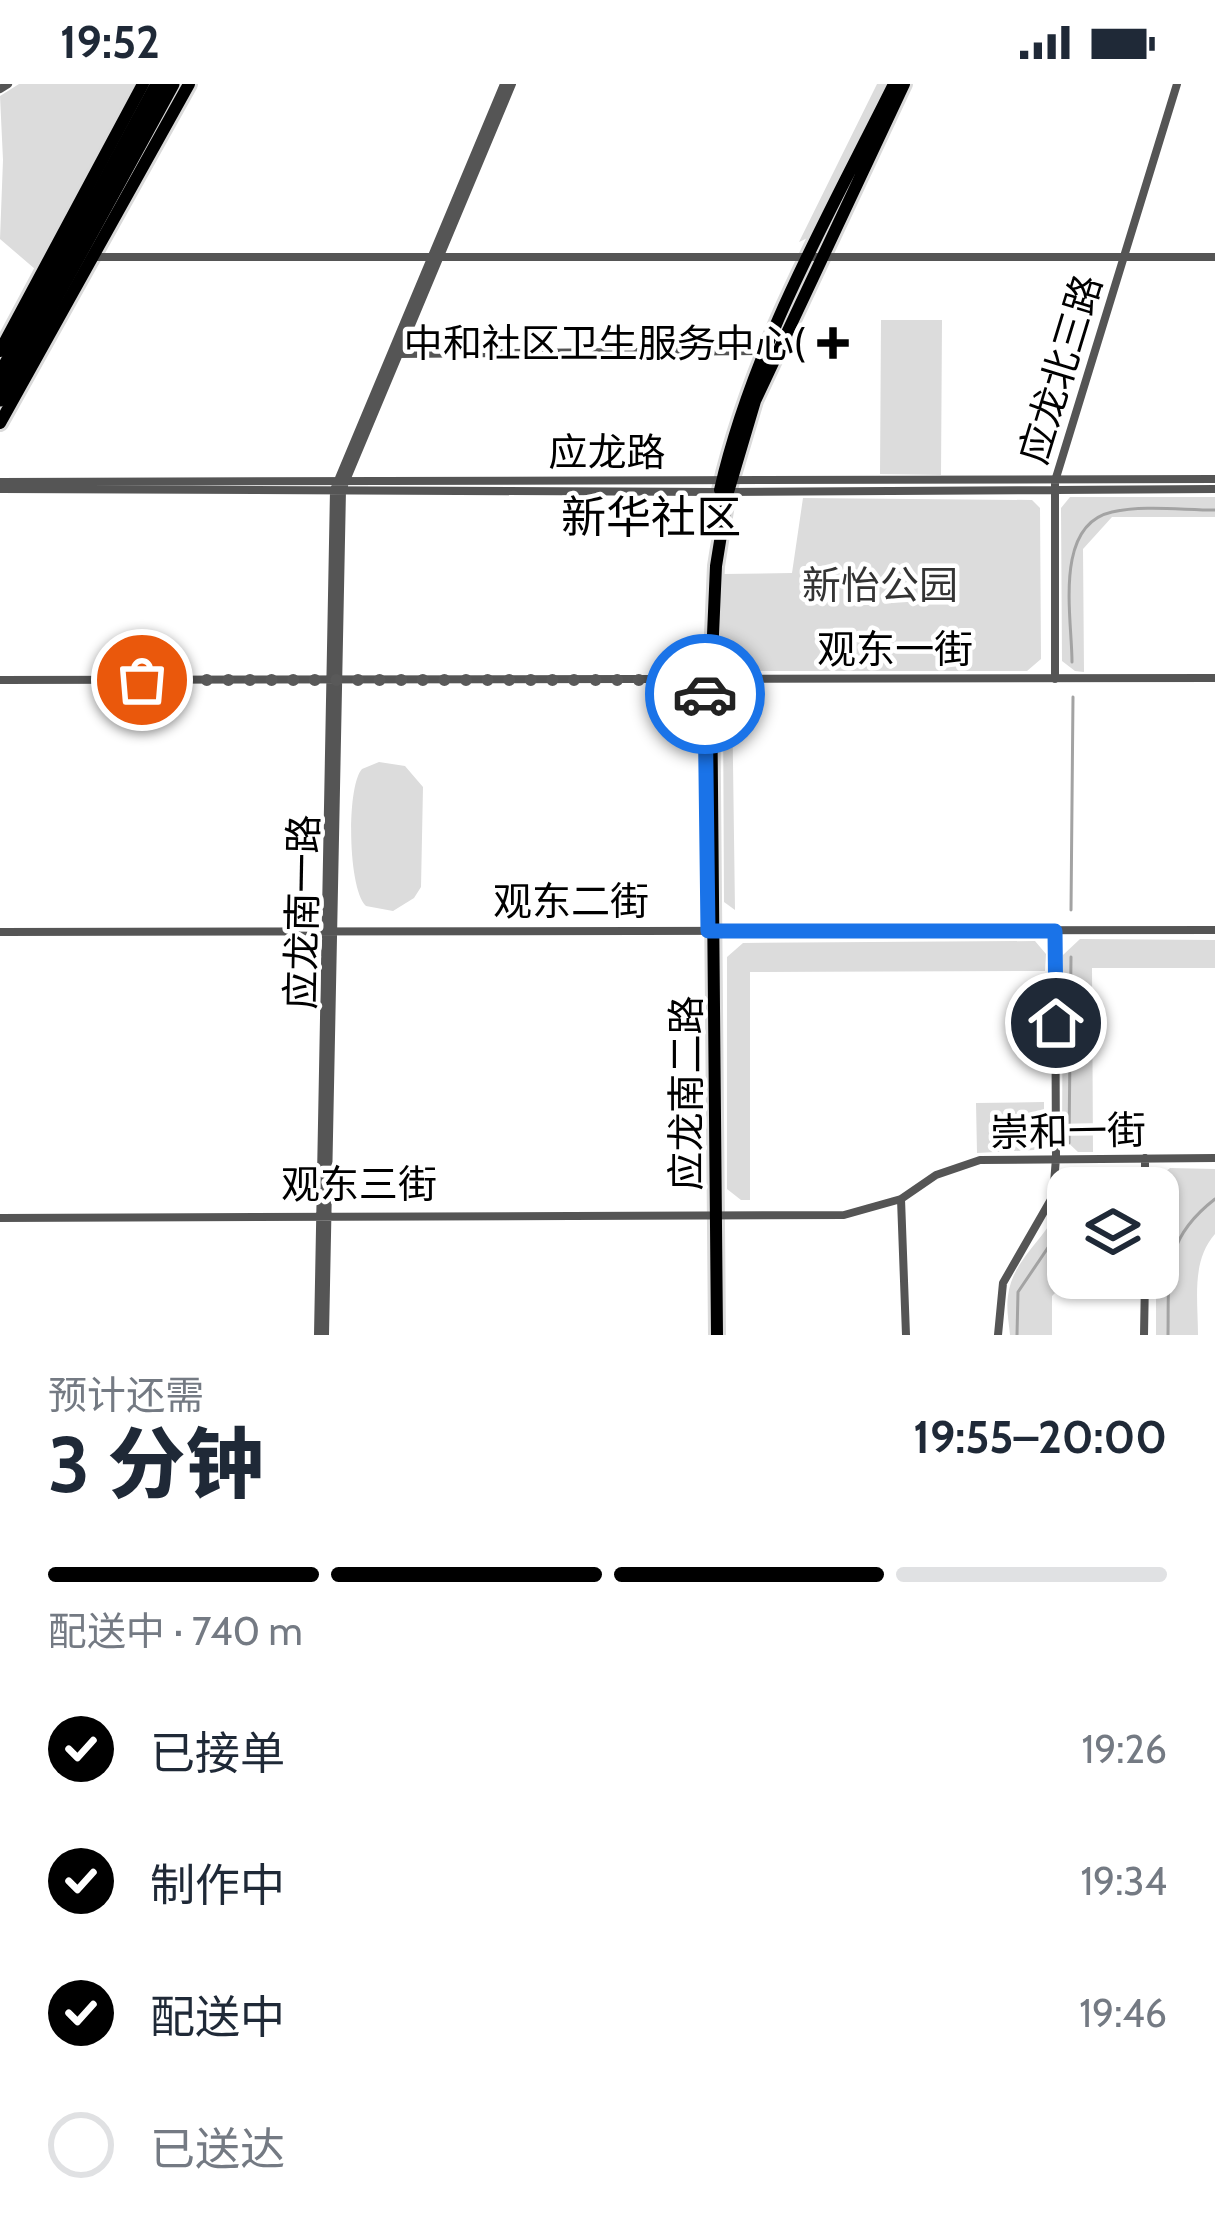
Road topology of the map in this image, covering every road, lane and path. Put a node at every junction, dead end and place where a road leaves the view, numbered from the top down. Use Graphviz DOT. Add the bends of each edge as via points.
graph roads {
  1 [pos="8,84"];
  2 [pos="158,84"];
  3 [pos="508,84"];
  4 [pos="894,84"];
  5 [pos="904,84"];
  6 [pos="1177,84"];
  7 [pos="183,85"];
  8 [pos="0,89"];
  9 [pos="139,90"];
  10 [pos="76,233"];
  11 [pos="814,256"];
  12 [pos="93,257"];
  13 [pos="435,257"];
  14 [pos="1126,257"];
  15 [pos="1215,257"];
  16 [pos="0,350"];
  17 [pos="765,351"];
  18 [pos="398,354"];
  19 [pos="0,376"];
  20 [pos="0,399"];
  21 [pos="0,423"];
  22 [pos="1215,479"];
  23 [pos="0,486"];
  24 [pos="339,486"];
  25 [pos="1054,486"];
  26 [pos="725,487"];
  27 [pos="1215,489"];
  28 [pos="1215,677"];
  29 [pos="1055,679"];
  30 [pos="0,680"];
  31 [pos="333,680"];
  32 [pos="708,680"];
  33 [pos="1215,930"];
  34 [pos="327,931"];
  35 [pos="711,931"];
  36 [pos="1055,931"];
  37 [pos="0,932"];
  38 [pos="1056,1158"];
  39 [pos="1145,1158"];
  40 [pos="1215,1158"];
  41 [pos="1145,1167"];
  42 [pos="902,1199"];
  43 [pos="714,1213"];
  44 [pos="323,1214"];
  45 [pos="0,1218"];
  46 [pos="1145,1299"];
  47 [pos="321,1335"];
  48 [pos="714,1335"];
  49 [pos="906,1335"];
  50 [pos="998,1335"];
  51 [pos="1144,1335"];
  1 -- 8 [label="street"];
  2 -- 10 [label="highway"];
  3 -- 13 [label="street"];
  4 -- 11 [label="main road"];
  5 -- 11 [label="main road"];
  6 -- 14 [label="street, 应龙北三路"];
  7 -- 12 [label="main road"];
  7 -- 20 [label="highway" via="135,153"];
  9 -- 10 [label="main road"];
  9 -- 16 [label="main road"];
  10 -- 19 [label="highway"];
  11 -- 13 [label="street"];
  11 -- 14 [label="street"];
  11 -- 17 [label="main road"];
  11 -- 26 [label="main road"];
  12 -- 13 [label="street"];
  12 -- 21 [label="main road"];
  13 -- 18 [label="street"];
  13 -- 24 [label="street"];
  14 -- 15 [label="street"];
  14 -- 25 [label="street, 应龙北三路"];
  17 -- 18 [label="street"];
  17 -- 26 [label="main road" via="734,435"];
  18 -- 24 [label="street"];
  22 -- 25 [label="street, 应龙路"];
  23 -- 24 [label="street, 应龙路"];
  24 -- 26 [label="street, 应龙路"];
  24 -- 31 [label="street, 应龙南一路"];
  25 -- 26 [label="street, 应龙路"];
  25 -- 27 [label="street, 应龙路"];
  25 -- 29 [label="street, 应龙北三路"];
  26 -- 32 [label="main road, 应龙南二路" via="706,576"];
  28 -- 29 [label="street, 观东一街"];
  29 -- 32 [label="street, 观东一街"];
  30 -- 31 [label="street, 观东一街"];
  31 -- 32 [label="street, 观东一街"];
  31 -- 34 [label="street, 应龙南一路"];
  32 -- 35 [label="main road, 应龙南二路"];
  33 -- 36 [label="street, 观东二街"];
  34 -- 35 [label="street, 观东二街"];
  34 -- 37 [label="street, 观东二街"];
  34 -- 44 [label="street, 应龙南一路"];
  35 -- 36 [label="street, 观东二街"];
  35 -- 43 [label="main road, 应龙南二路"];
  36 -- 38 [label="street"];
  38 -- 39 [label="street, 崇和一街"];
  38 -- 42 [label="street, 崇和一街" via="980,1160 936,1175"];
  38 -- 50 [label="street" via="1053,1196 1003,1282"];
  39 -- 40 [label="street, 崇和一街"];
  39 -- 41 [label="street"];
  42 -- 43 [label="street, 崇和一街" via="844,1215"];
  42 -- 49 [label="street"];
  43 -- 44 [label="street, 观东三街"];
  43 -- 48 [label="main road, 应龙南二路"];
  44 -- 45 [label="street, 观东三街"];
  44 -- 47 [label="street, 应龙南一路"];
  46 -- 51 [label="street"];
}
